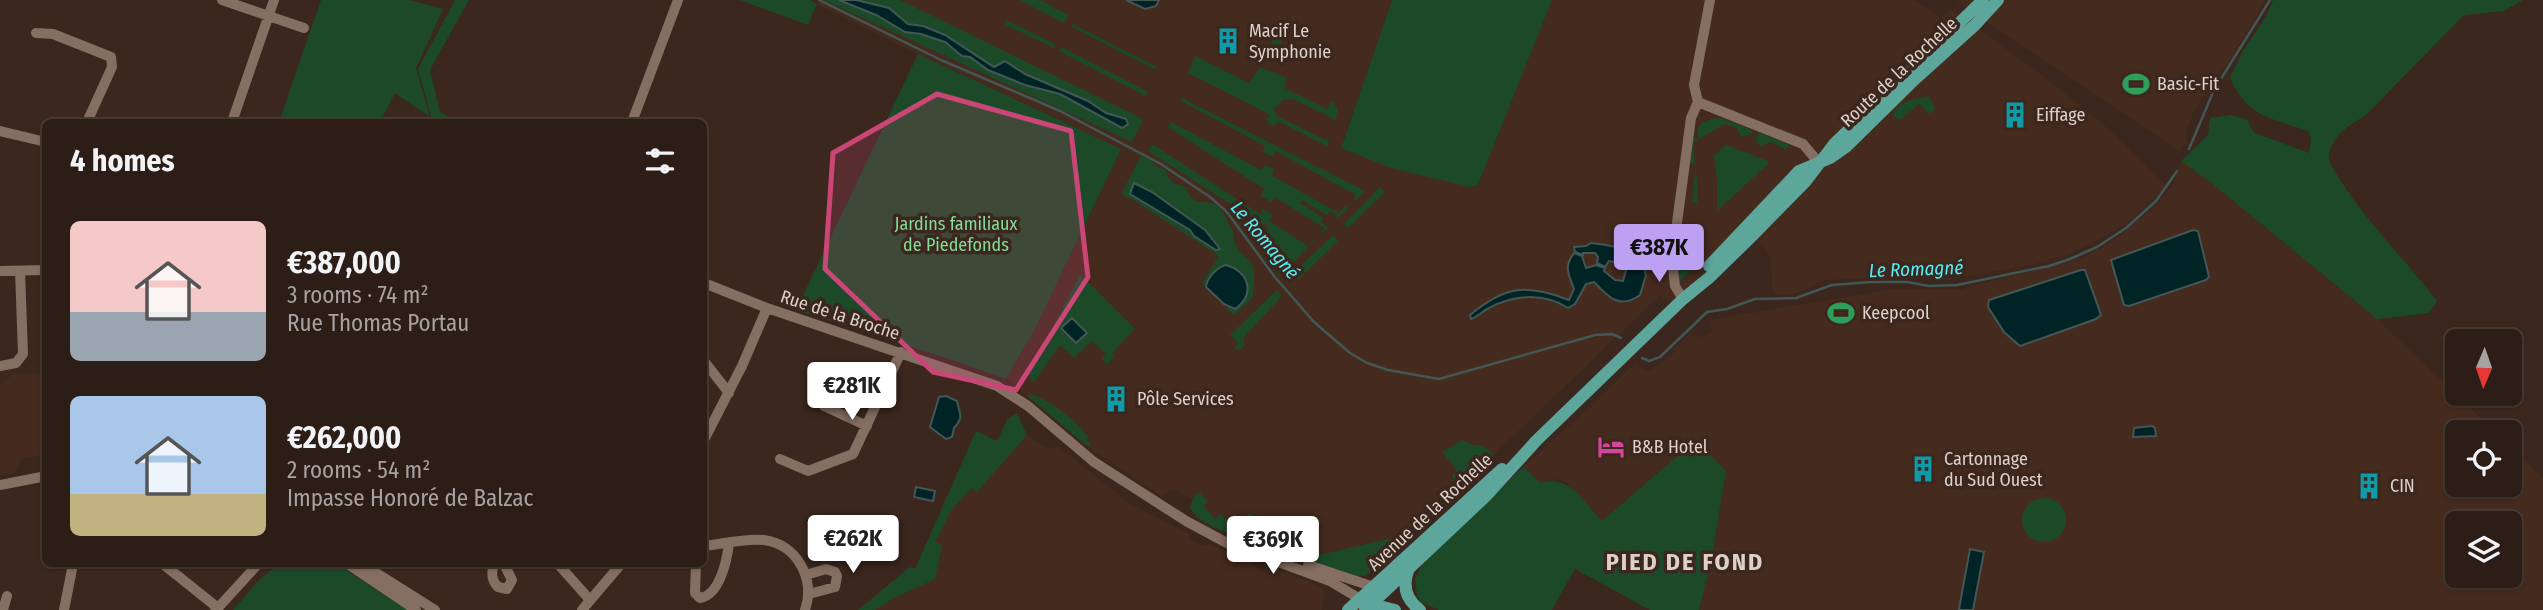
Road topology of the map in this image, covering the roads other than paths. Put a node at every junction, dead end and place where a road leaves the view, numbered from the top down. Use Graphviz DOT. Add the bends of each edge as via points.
graph roads {
  1 [pos="222,0"];
  2 [pos="274,0"];
  3 [pos="678,0"];
  4 [pos="1710,0"];
  5 [pos="1983,0"];
  6 [pos="1998,0"];
  7 [pos="268,16"];
  8 [pos="304,28"];
  9 [pos="36,33"];
  10 [pos="1698,102"];
  11 [pos="88,119"];
  12 [pos="233,119"];
  13 [pos="633,119"];
  14 [pos="0,131"];
  15 [pos="42,141"];
  16 [pos="1819,163"];
  17 [pos="1752,236"];
  18 [pos="42,270"];
  19 [pos="0,271"];
  20 [pos="20,271"];
  21 [pos="707,284"];
  22 [pos="1683,299"];
  23 [pos="767,308"];
  24 [pos="901,352"];
  25 [pos="707,365"];
  26 [pos="0,366"];
  27 [pos="729,393"];
  28 [pos="824,406"];
  29 [pos="867,426"];
  30 [pos="707,434"];
  31 [pos="1537,440"];
  32 [pos="780,459"];
  33 [pos="42,477"];
  34 [pos="0,485"];
  35 [pos="1201,530"];
  36 [pos="729,543"];
  37 [pos="707,546"];
  38 [pos="1410,566"];
  39 [pos="72,567"];
  40 [pos="167,567"];
  41 [pos="255,567"];
  42 [pos="261,567"];
  43 [pos="352,567"];
  44 [pos="367,567"];
  45 [pos="493,567"];
  46 [pos="505,567"];
  47 [pos="561,567"];
  48 [pos="618,567"];
  49 [pos="696,567"];
  50 [pos="249,574"];
  51 [pos="806,575"];
  52 [pos="1374,587"];
  53 [pos="1388,590"];
  54 [pos="809,594"];
  55 [pos="7,596"];
  56 [pos="590,600"];
  57 [pos="1366,604"];
  58 [pos="3,610"];
  59 [pos="64,610"];
  60 [pos="216,610"];
  61 [pos="416,610"];
  62 [pos="435,610"];
  63 [pos="582,610"];
  64 [pos="805,610"];
  65 [pos="1348,610"];
  66 [pos="1395,610"];
  67 [pos="1410,610"];
  68 [pos="1420,610"];
  1 -- 7 [label="street"];
  2 -- 7 [label="street"];
  3 -- 13 [label="street"];
  4 -- 10 [label="street" via="1695,85"];
  5 -- 16 [label="main road, Route de la Rochelle"];
  6 -- 16 [label="main road, Route de la Rochelle" via="1847,146"];
  7 -- 8 [label="street"];
  7 -- 12 [label="street"];
  9 -- 11 [label="street" via="53,34 111,57 112,67"];
  10 -- 16 [label="street" via="1803,144"];
  10 -- 22 [label="street" via="1690,118 1672,260 1675,286"];
  14 -- 15 [label="street"];
  16 -- 17 [label="main road, Route de la Rochelle"];
  16 -- 22 [label="main road, Route de la Rochelle" via="1799,171"];
  17 -- 22 [label="main road, Avenue de la Rochelle"];
  18 -- 20 [label="street"];
  19 -- 20 [label="street"];
  20 -- 26 [label="street" via="23,354 16,363"];
  21 -- 23 [label="street, Rue de la Broche"];
  22 -- 31 [label="main road, Avenue de la Rochelle"];
  23 -- 24 [label="street, Rue de la Broche"];
  23 -- 27 [label="street"];
  24 -- 29 [label="street"];
  24 -- 35 [label="street, Rue de la Broche" via="1011,394 1105,470"];
  25 -- 27 [label="street"];
  27 -- 30 [label="street"];
  28 -- 29 [label="street"];
  29 -- 32 [label="street" via="848,457 808,471"];
  31 -- 38 [label="main road, Avenue de la Rochelle" via="1486,496"];
  31 -- 52 [label="main road, Avenue de la Rochelle"];
  33 -- 34 [label="street"];
  35 -- 52 [label="street"];
  35 -- 57 [label="street" via="1330,581"];
  36 -- 37 [label="street"];
  36 -- 49 [label="street" via="720,576 705,598 695,593"];
  36 -- 51 [label="street" via="772,542 796,558"];
  38 -- 53 [label="main road, Avenue de la Rochelle"];
  38 -- 68 [label="main road" via="1405,592"];
  39 -- 59 [label="street"];
  40 -- 60 [label="street"];
  41 -- 50 [label="street"];
  42 -- 50 [label="street"];
  43 -- 61 [label="street"];
  44 -- 62 [label="street"];
  45 -- 46 [label="street" via="493,581 507,589 512,580"];
  47 -- 56 [label="street"];
  48 -- 56 [label="street"];
  50 -- 60 [label="street"];
  51 -- 54 [label="street"];
  51 -- 54 [label="street" via="826,569 837,576 835,587"];
  52 -- 53 [label="main road"];
  52 -- 57 [label="main road, Avenue de la Rochelle"];
  53 -- 57 [label="main road, Avenue de la Rochelle"];
  53 -- 67 [label="main road"];
  54 -- 64 [label="street"];
  55 -- 58 [label="street"];
  56 -- 63 [label="street"];
  57 -- 65 [label="main road, Avenue de la Rochelle"];
  57 -- 66 [label="main road"];
}
